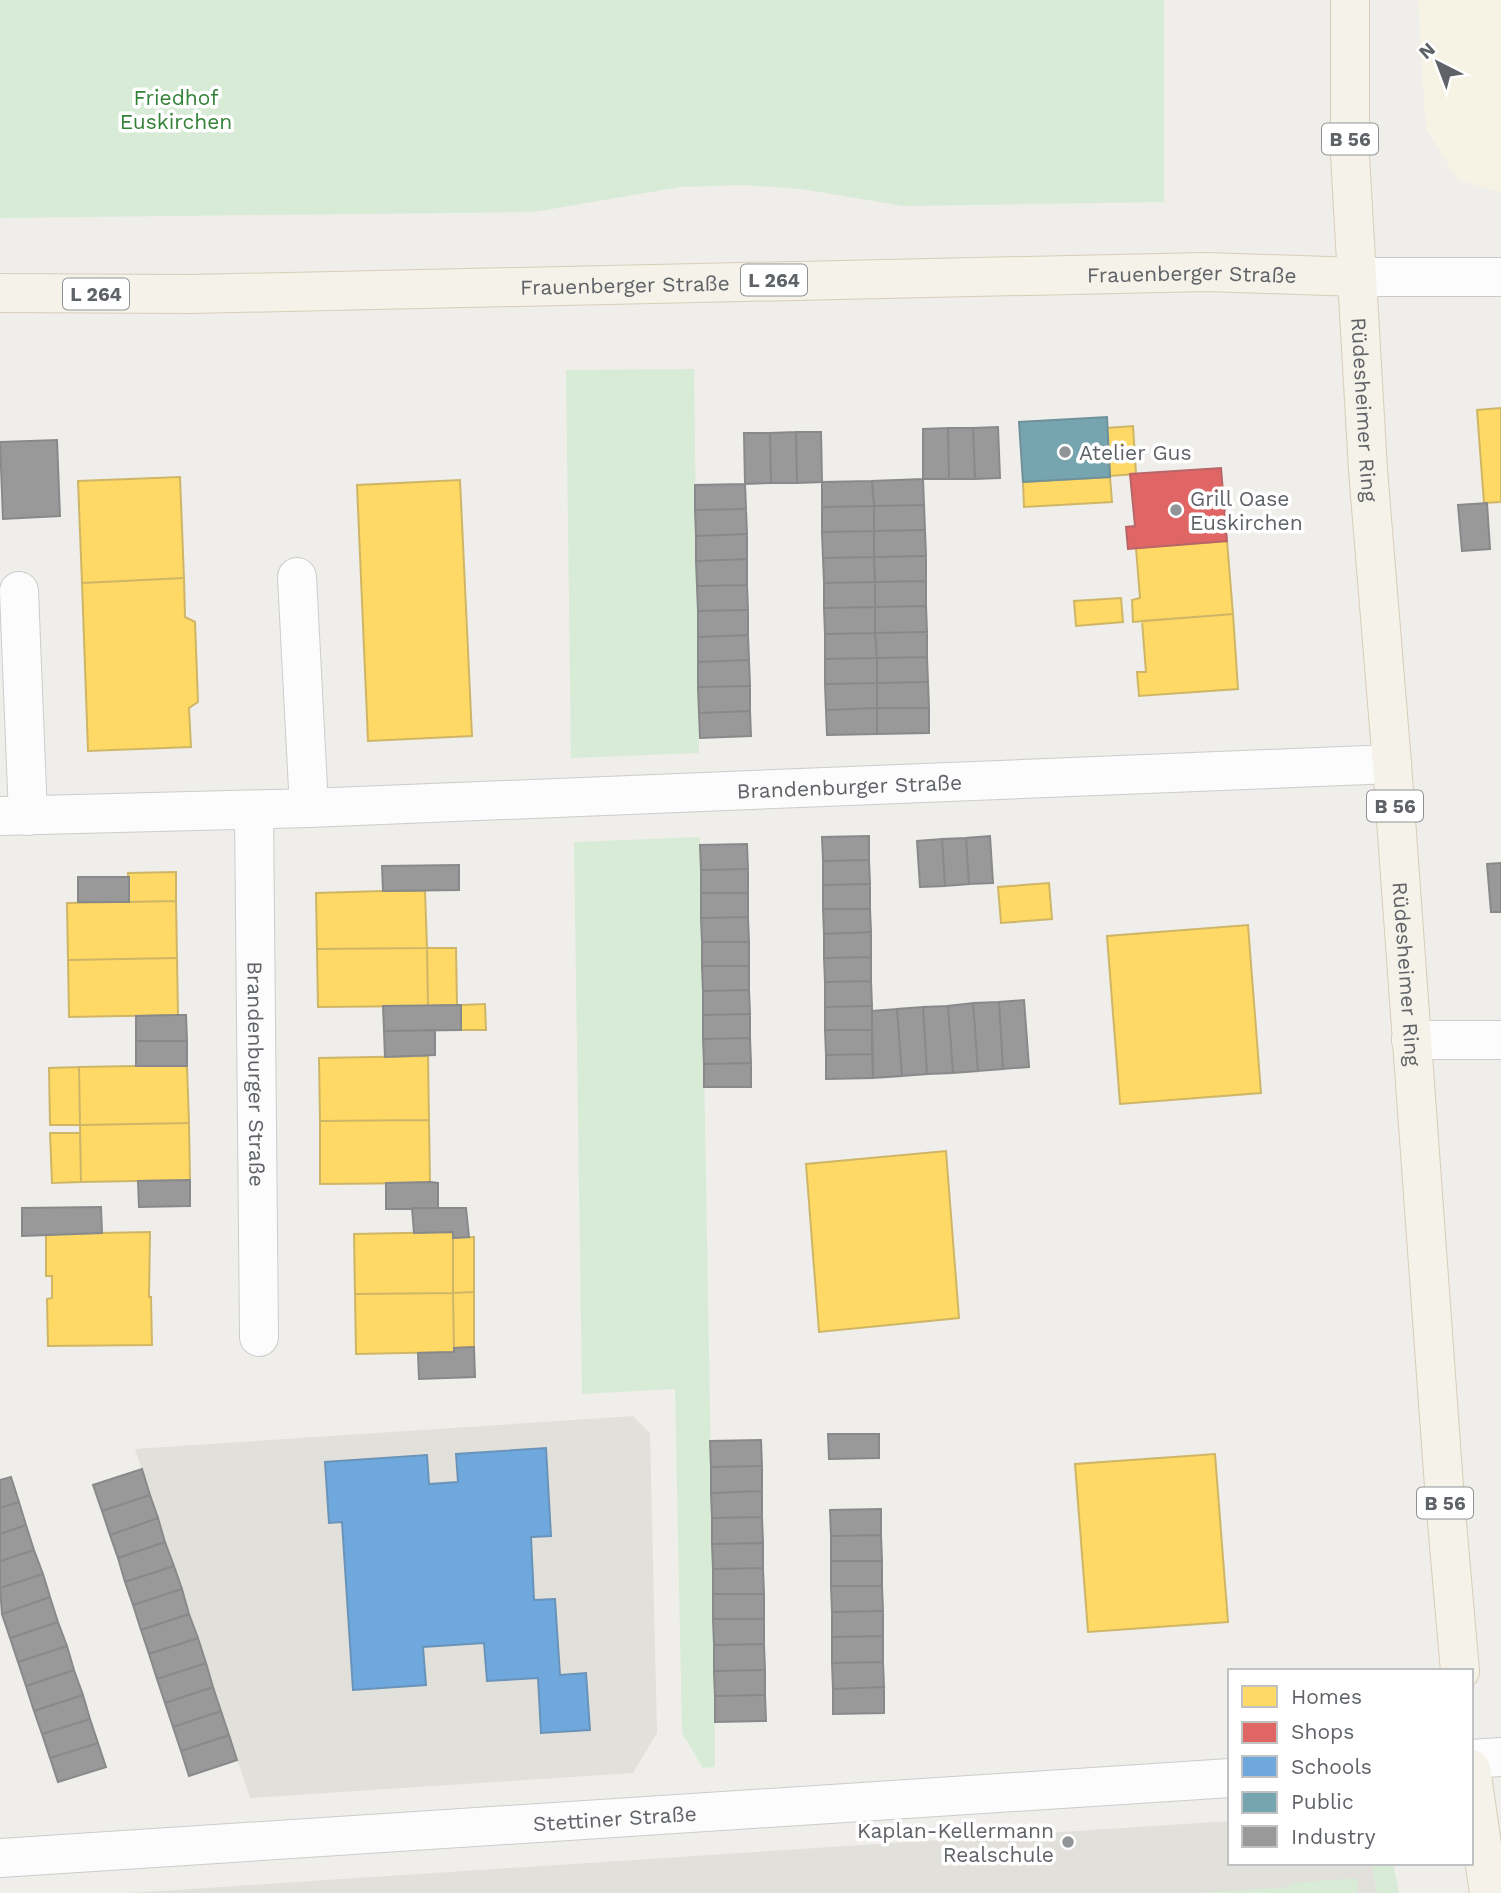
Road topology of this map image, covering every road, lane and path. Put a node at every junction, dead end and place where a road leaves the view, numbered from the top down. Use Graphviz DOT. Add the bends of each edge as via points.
graph roads {
  1 [pos="1350,0"];
  2 [pos="1357,277"];
  3 [pos="1501,278"];
  4 [pos="0,293"];
  5 [pos="297,577"];
  6 [pos="19,591"];
  7 [pos="1392,764"];
  8 [pos="309,808"];
  9 [pos="254,810"];
  10 [pos="14,816"];
  11 [pos="1411,1040"];
  12 [pos="1501,1040"];
  13 [pos="259,1337"];
  14 [pos="1460,1669"];
  15 [pos="1501,1758"];
  16 [pos="1473,1759"];
  17 [pos="1228,1778"];
  18 [pos="1473,1783"];
  19 [pos="0,1858"];
  20 [pos="1489,1893"];
  1 -- 2 [label="main road, B 56" via="1350,156"];
  2 -- 3 [label="street, Frauenberger Straße"];
  2 -- 4 [label="main road, Frauenberger Straße / L 264" via="1207,272 191,294"];
  2 -- 7 [label="main road, Rüdesheimer Ring / B 56"];
  5 -- 8 [label="street"];
  6 -- 10 [label="street, Brandenburger Straße"];
  7 -- 8 [label="street, Brandenburger Straße"];
  7 -- 11 [label="main road, Rüdesheimer Ring / B 56"];
  8 -- 9 [label="street, Brandenburger Straße"];
  9 -- 10 [label="street, Brandenburger Straße"];
  9 -- 13 [label="street, Brandenburger Straße"];
  11 -- 12 [label="street"];
  11 -- 14 [label="main road, Rüdesheimer Ring / B 56"];
  15 -- 16 [label="street"];
  17 -- 19 [label="street, Stettiner Straße"];
  18 -- 20 [label="main road"];
}
